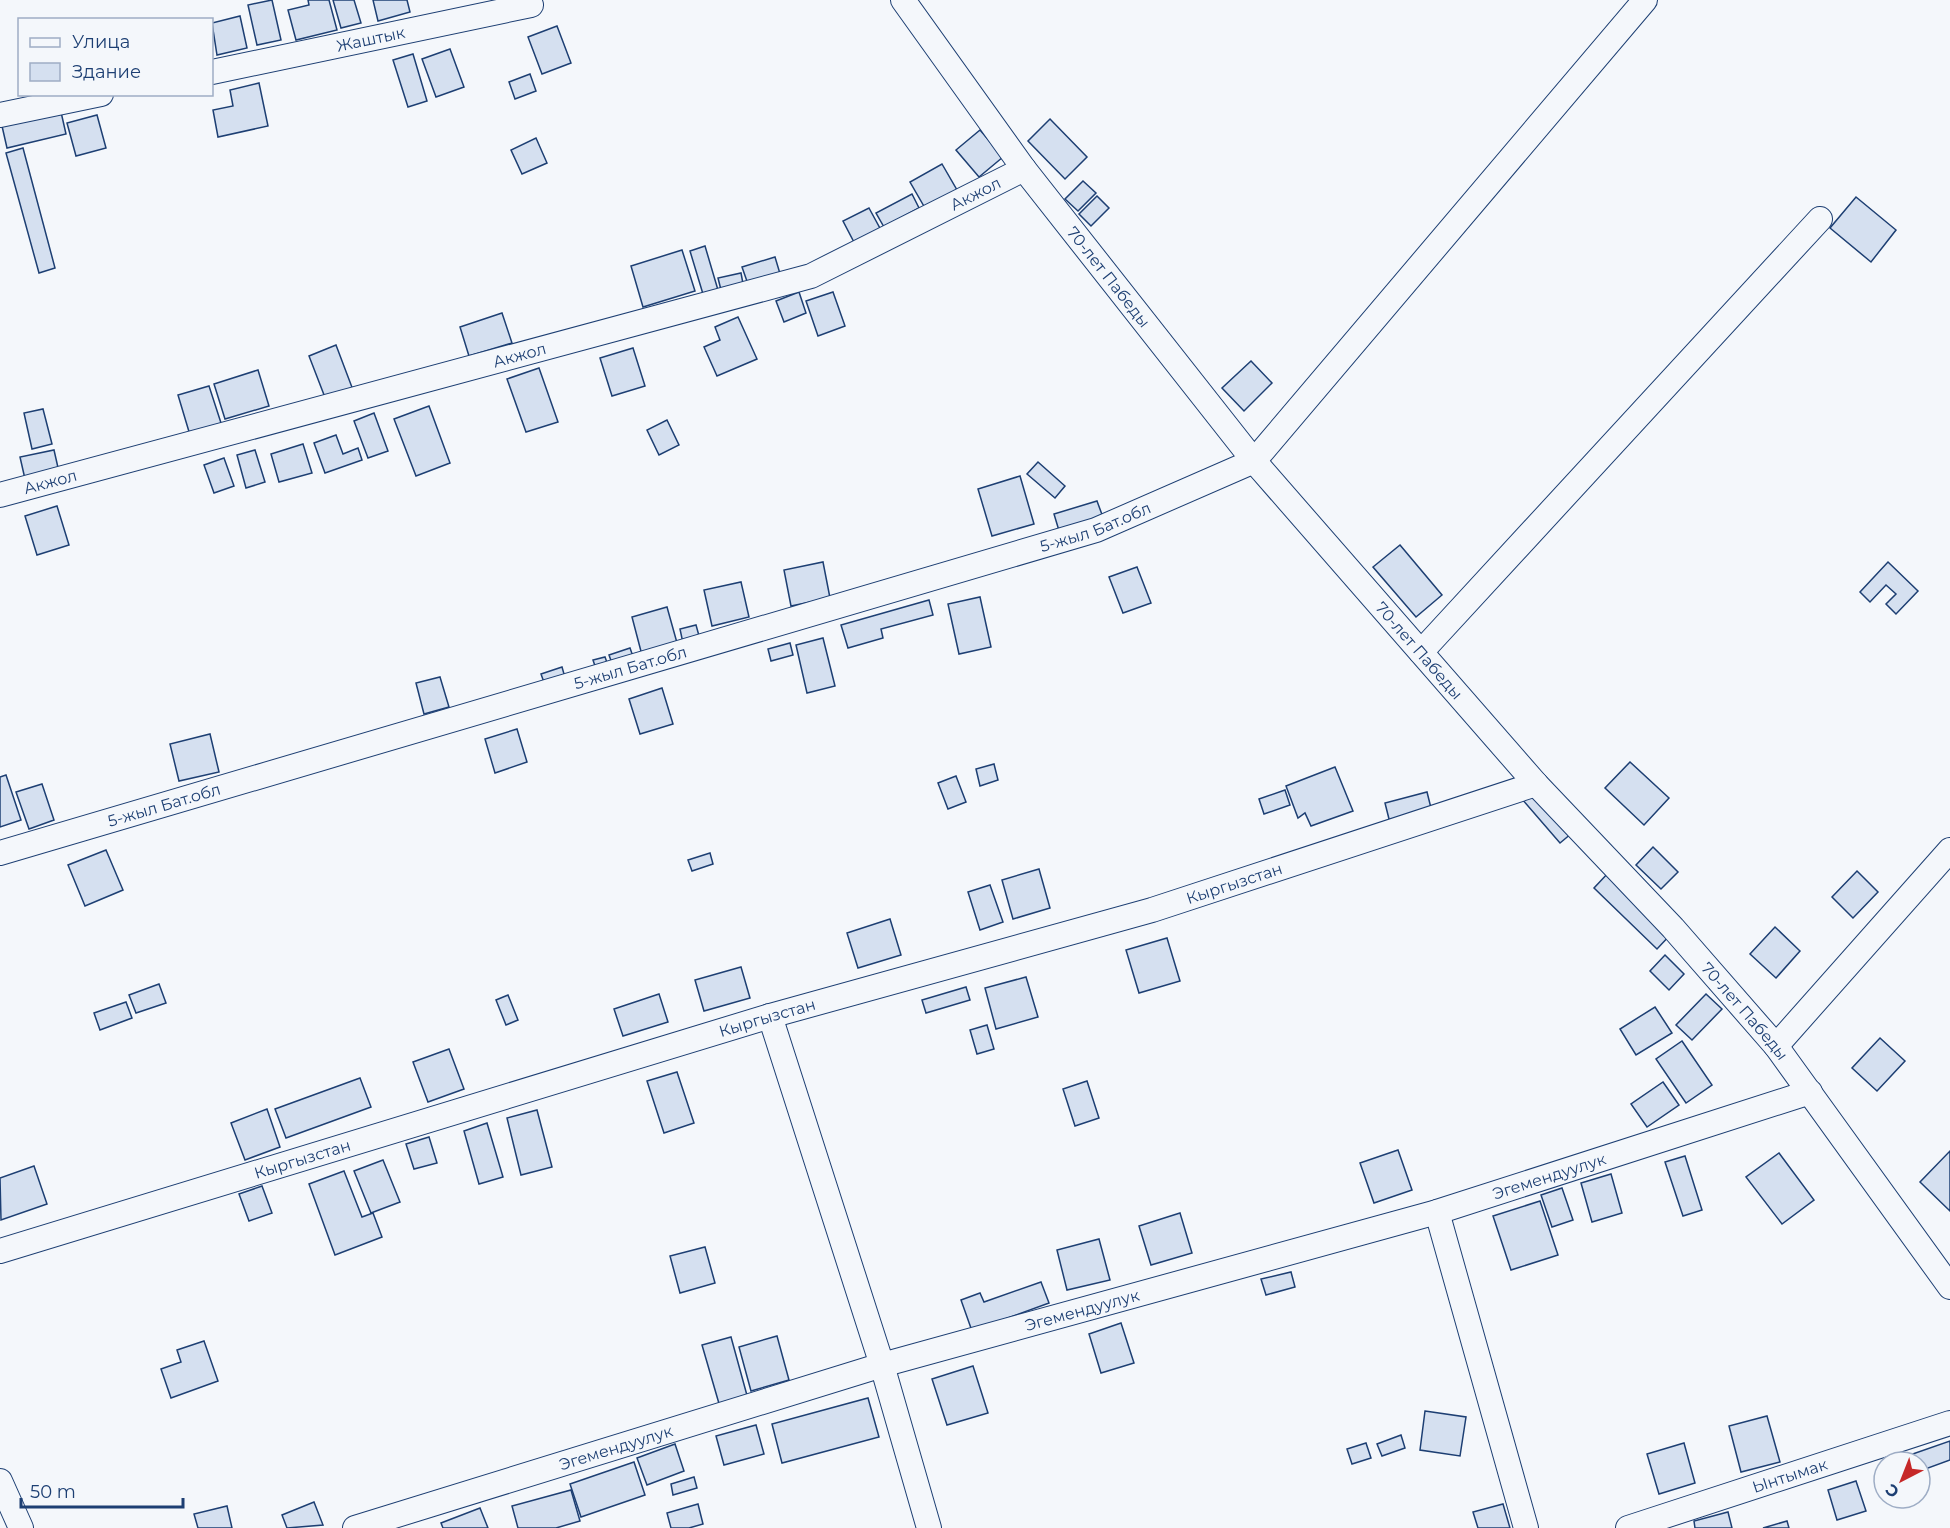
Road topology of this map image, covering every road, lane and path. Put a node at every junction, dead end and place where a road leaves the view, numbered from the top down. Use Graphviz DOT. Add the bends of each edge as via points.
graph roads {
  1 [pos="903,0"];
  2 [pos="1645,0"];
  3 [pos="531,5"];
  4 [pos="213,72"];
  5 [pos="92,96"];
  6 [pos="0,116"];
  7 [pos="1024,169"];
  8 [pos="1820,219"];
  9 [pos="1254,461"];
  10 [pos="0,495"];
  11 [pos="1421,652"];
  12 [pos="1536,784"];
  13 [pos="1950,850"];
  14 [pos="0,853"];
  15 [pos="770,1016"];
  16 [pos="1776,1046"];
  17 [pos="1810,1092"];
  18 [pos="1437,1212"];
  19 [pos="0,1251"];
  20 [pos="1950,1287"];
  21 [pos="882,1365"];
  22 [pos="1950,1423"];
  23 [pos="0,1481"];
  24 [pos="21,1528"];
  25 [pos="355,1528"];
  26 [pos="929,1528"];
  27 [pos="1526,1528"];
  28 [pos="1628,1528"];
  1 -- 7 [label="street, 70-лет Пабеды"];
  2 -- 9 [label="street"];
  3 -- 4 [label="street, Жаштык"];
  5 -- 6 [label="street"];
  7 -- 9 [label="street, 70-лет Пабеды"];
  7 -- 10 [label="street, Акжол" via="811,276"];
  8 -- 11 [label="street"];
  9 -- 11 [label="street, 70-лет Пабеды"];
  9 -- 14 [label="street, 5-жыл Бат.обл" via="1096,530"];
  11 -- 12 [label="street, 70-лет Пабеды"];
  12 -- 15 [label="street, Кыргызстан" via="1152,910"];
  12 -- 16 [label="street, 70-лет Пабеды" via="1673,928"];
  13 -- 16 [label="street"];
  15 -- 19 [label="street, Кыргызстан"];
  15 -- 21 [label="street"];
  16 -- 17 [label="street, 70-лет Пабеды"];
  17 -- 18 [label="street, Эгемендуулук"];
  17 -- 20 [label="street, 70-лет Пабеды"];
  18 -- 21 [label="street, Эгемендуулук"];
  18 -- 27 [label="street"];
  21 -- 25 [label="street, Эгемендуулук"];
  21 -- 26 [label="street"];
  22 -- 28 [label="street, Ынтымак"];
  23 -- 24 [label="street"];
}
